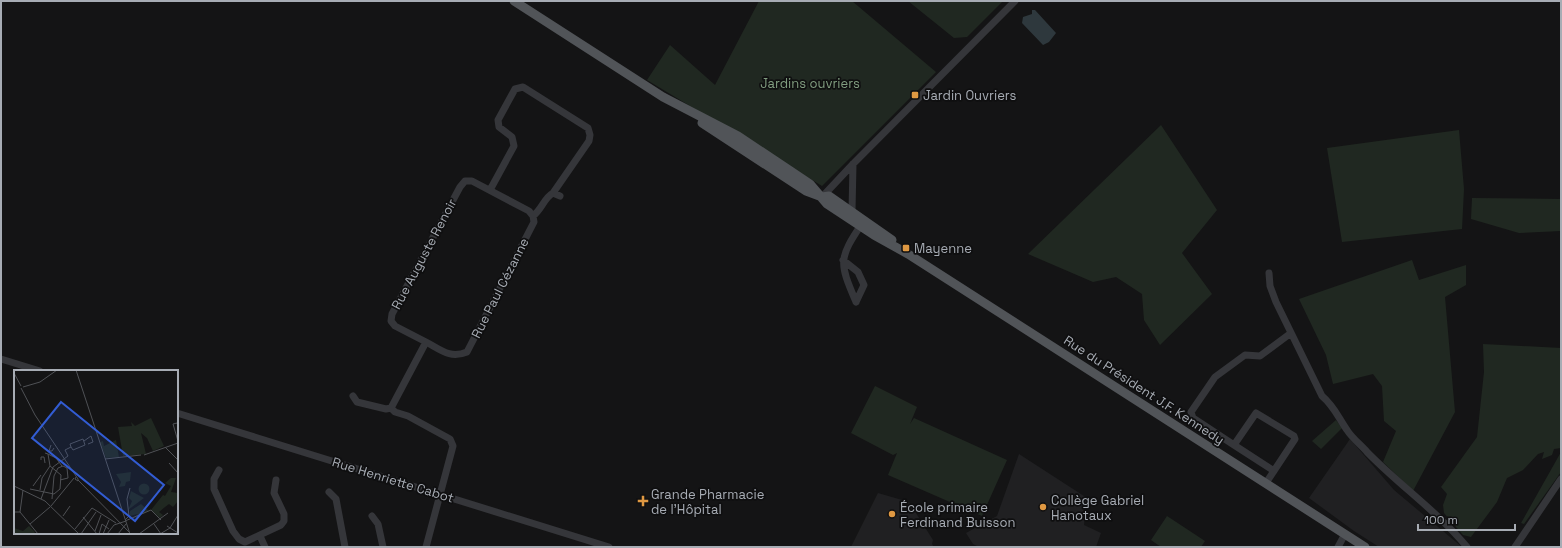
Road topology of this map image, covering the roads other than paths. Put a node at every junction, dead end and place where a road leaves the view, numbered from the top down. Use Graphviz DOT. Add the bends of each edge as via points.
graph roads {
  1 [pos="514,1"];
  2 [pos="1015,1"];
  3 [pos="853,164"];
  4 [pos="490,190"];
  5 [pos="822,197"];
  6 [pos="852,211"];
  7 [pos="533,216"];
  8 [pos="862,223"];
  9 [pos="843,260"];
  10 [pos="1269,272"];
  11 [pos="1291,334"];
  12 [pos="426,342"];
  13 [pos="1,359"];
  14 [pos="37,370"];
  15 [pos="353,396"];
  16 [pos="391,408"];
  17 [pos="178,413"];
  18 [pos="1234,445"];
  19 [pos="219,470"];
  20 [pos="1274,471"];
  21 [pos="1561,479"];
  22 [pos="276,480"];
  23 [pos="1266,484"];
  24 [pos="329,492"];
  25 [pos="441,495"];
  26 [pos="372,516"];
  27 [pos="1345,534"];
  28 [pos="260,536"];
  29 [pos="265,547"];
  30 [pos="345,547"];
  31 [pos="383,547"];
  32 [pos="426,547"];
  33 [pos="609,547"];
  34 [pos="1338,547"];
  35 [pos="1365,547"];
  36 [pos="1467,547"];
  37 [pos="1515,547"];
  1 -- 5 [label="main road, Rue du Président J.F. Kennedy" via="671,101 738,136 810,184"];
  2 -- 3 [label="street"];
  3 -- 5 [label="street"];
  3 -- 6 [label="street"];
  4 -- 7 [label="street, Rue Auguste Renoir" via="529,211"];
  4 -- 7 [label="street" via="514,146 512,137 499,127 498,120 515,89 523,87 588,128 590,135 589,141 556,195 548,196 540,211"];
  4 -- 12 [label="street, Rue Auguste Renoir" via="464,180 392,314 395,326"];
  5 -- 6 [label="main road, Rue du Président J.F. Kennedy" via="829,196"];
  5 -- 8 [label="main road, Rue du Président J.F. Kennedy" via="827,204"];
  6 -- 8 [label="main road, Rue du Président J.F. Kennedy"];
  7 -- 12 [label="street, Rue Paul Cézanne" via="534,222 467,352 458,356 451,355"];
  8 -- 9 [label="street"];
  8 -- 23 [label="main road, Rue du Président J.F. Kennedy"];
  9 -- 9 [label="street" via="862,277 864,285 856,302 844,274"];
  10 -- 11 [label="street" via="1272,291"];
  11 -- 18 [label="street" via="1260,356 1245,355 1215,377 1192,412 1192,418"];
  11 -- 36 [label="street" via="1322,396 1332,404 1347,431"];
  12 -- 16 [label="street"];
  13 -- 14 [label="street"];
  15 -- 16 [label="street" via="357,402"];
  16 -- 25 [label="street" via="452,443 453,450"];
  17 -- 25 [label="street, Rue Henriette Cabot"];
  18 -- 20 [label="street"];
  18 -- 20 [label="street" via="1256,412 1286,431 1295,439"];
  19 -- 28 [label="street" via="214,479 214,489 233,531 245,542"];
  20 -- 23 [label="street"];
  21 -- 37 [label="street"];
  22 -- 28 [label="street" via="274,493 284,514 284,521"];
  23 -- 27 [label="main road, Rue du Président J.F. Kennedy"];
  24 -- 30 [label="street" via="336,499"];
  25 -- 32 [label="street"];
  25 -- 33 [label="street, Rue Henriette Cabot"];
  26 -- 31 [label="street" via="378,524"];
  27 -- 34 [label="street"];
  27 -- 35 [label="main road, Rue du Président J.F. Kennedy"];
  28 -- 29 [label="street"];
}
